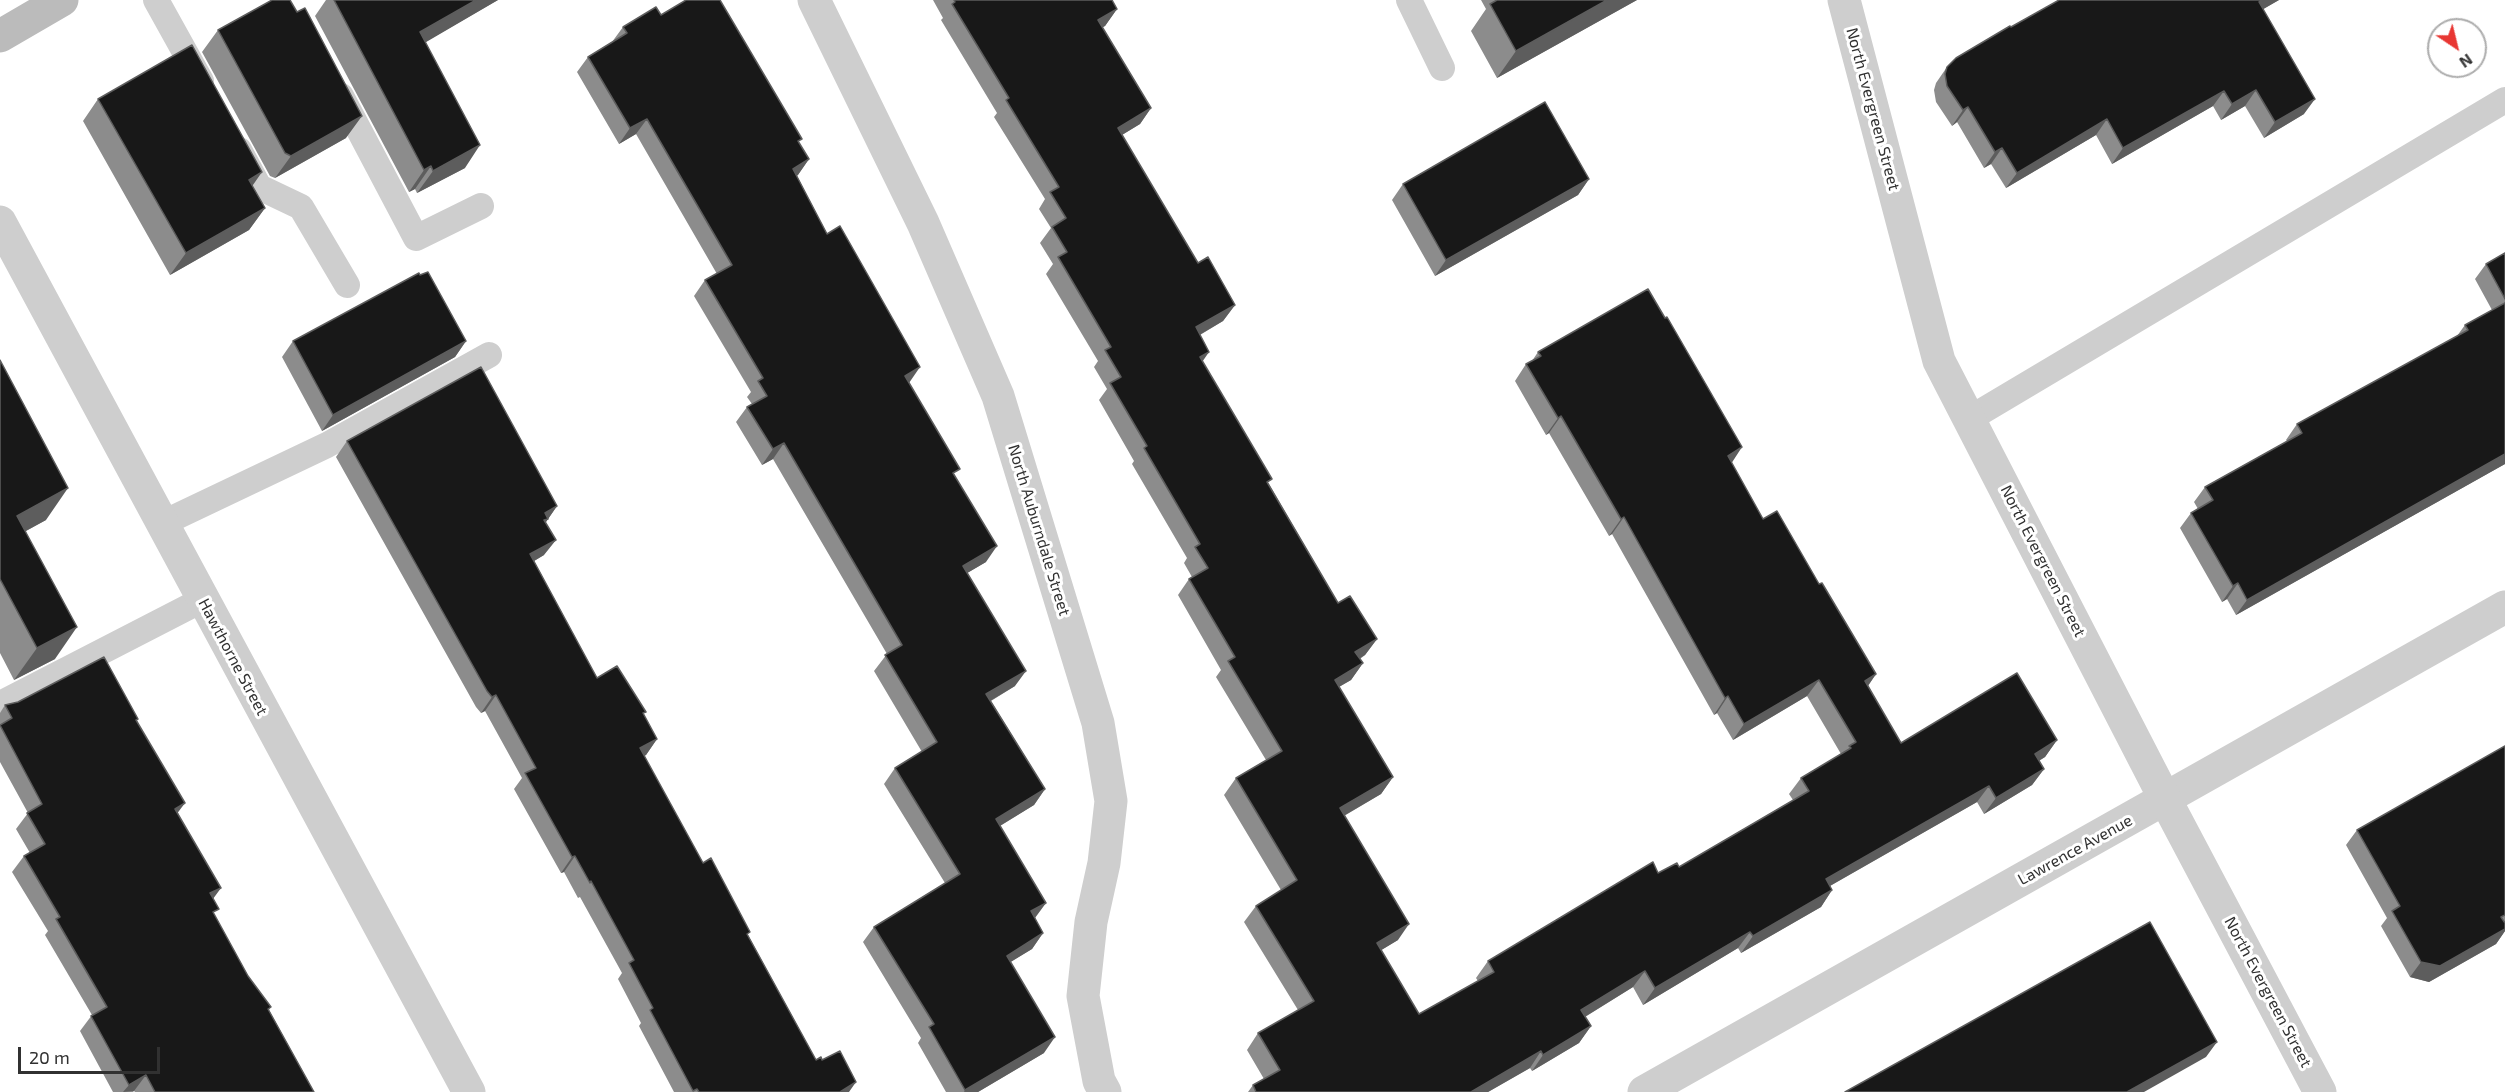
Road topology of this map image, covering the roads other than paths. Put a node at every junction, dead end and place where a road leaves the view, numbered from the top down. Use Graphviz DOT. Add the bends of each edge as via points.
graph roads {
  1 [pos="63,0"];
  2 [pos="156,0"];
  3 [pos="814,0"];
  4 [pos="1409,0"];
  5 [pos="1844,0"];
  6 [pos="0,36"];
  7 [pos="1442,68"];
  8 [pos="328,72"];
  9 [pos="210,99"];
  10 [pos="2505,100"];
  11 [pos="227,129"];
  12 [pos="481,206"];
  13 [pos="0,222"];
  14 [pos="347,285"];
  15 [pos="489,355"];
  16 [pos="1969,419"];
  17 [pos="161,524"];
  18 [pos="202,600"];
  19 [pos="2505,607"];
  20 [pos="0,704"];
  21 [pos="2165,799"];
  22 [pos="469,1092"];
  23 [pos="1105,1092"];
  24 [pos="1644,1092"];
  25 [pos="2320,1092"];
  1 -- 6 [label="main road"];
  2 -- 9 [label="lane"];
  3 -- 23 [label="street, North Auburndale Street" via="923,223 999,396 1098,723 1111,801 1083,996 1099,1081"];
  4 -- 7 [label="lane"];
  5 -- 16 [label="street, North Evergreen Street" via="1938,361"];
  8 -- 12 [label="lane" via="416,238"];
  10 -- 16 [label="lane"];
  11 -- 14 [label="lane" via="259,187 301,207"];
  13 -- 17 [label="street, Hawthorne Street"];
  15 -- 17 [label="lane" via="327,445"];
  16 -- 21 [label="street, North Evergreen Street"];
  17 -- 18 [label="street, Hawthorne Street"];
  18 -- 20 [label="lane"];
  18 -- 22 [label="street, Hawthorne Street"];
  19 -- 21 [label="street, Lawrence Avenue"];
  21 -- 24 [label="street, Lawrence Avenue"];
  21 -- 25 [label="street, North Evergreen Street"];
}
